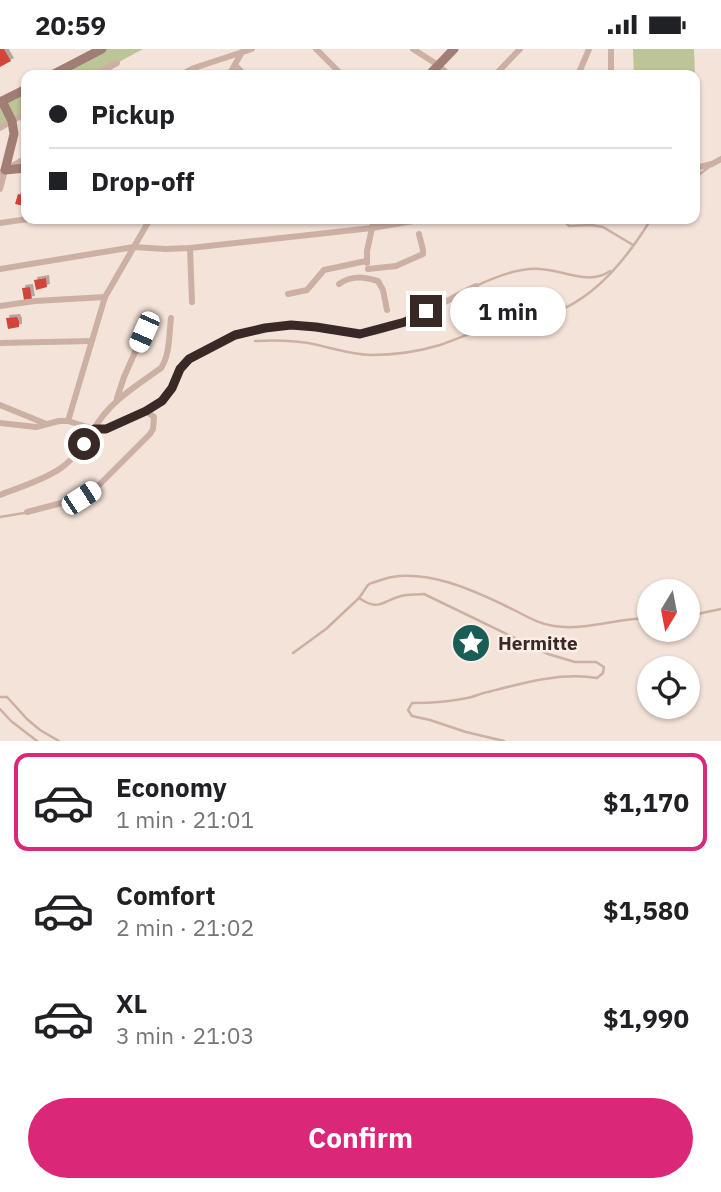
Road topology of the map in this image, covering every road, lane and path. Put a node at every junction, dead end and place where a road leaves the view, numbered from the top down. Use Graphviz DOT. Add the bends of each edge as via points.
graph roads {
  1 [pos="102,49"];
  2 [pos="252,49"];
  3 [pos="316,49"];
  4 [pos="413,49"];
  5 [pos="454,49"];
  6 [pos="520,49"];
  7 [pos="589,49"];
  8 [pos="611,49"];
  9 [pos="243,51"];
  10 [pos="117,63"];
  11 [pos="235,65"];
  12 [pos="438,65"];
  13 [pos="62,70"];
  14 [pos="104,70"];
  15 [pos="190,70"];
  16 [pos="232,70"];
  17 [pos="240,70"];
  18 [pos="337,70"];
  19 [pos="434,70"];
  20 [pos="444,70"];
  21 [pos="500,70"];
  22 [pos="580,70"];
  23 [pos="611,70"];
  24 [pos="21,92"];
  25 [pos="1,102"];
  26 [pos="21,116"];
  27 [pos="12,121"];
  28 [pos="0,128"];
  29 [pos="721,159"];
  30 [pos="21,162"];
  31 [pos="712,165"];
  32 [pos="700,167"];
  33 [pos="21,169"];
  34 [pos="2,171"];
  35 [pos="700,174"];
  36 [pos="0,189"];
  37 [pos="21,220"];
  38 [pos="0,223"];
  39 [pos="147,224"];
  40 [pos="373,224"];
  41 [pos="396,224"];
  42 [pos="567,224"];
  43 [pos="648,224"];
  44 [pos="372,228"];
  45 [pos="419,234"];
  46 [pos="633,245"];
  47 [pos="134,247"];
  48 [pos="190,248"];
  49 [pos="366,261"];
  50 [pos="615,267"];
  51 [pos="0,269"];
  52 [pos="368,269"];
  53 [pos="370,279"];
  54 [pos="339,284"];
  55 [pos="476,286"];
  56 [pos="288,294"];
  57 [pos="104,297"];
  58 [pos="192,302"];
  59 [pos="0,306"];
  60 [pos="387,310"];
  61 [pos="171,318"];
  62 [pos="144,332"];
  63 [pos="91,341"];
  64 [pos="255,341"];
  65 [pos="0,343"];
  66 [pos="116,400"];
  67 [pos="0,405"];
  68 [pos="146,411"];
  69 [pos="68,421"];
  70 [pos="0,423"];
  71 [pos="46,424"];
  72 [pos="94,429"];
  73 [pos="0,495"];
  74 [pos="27,512"];
  75 [pos="0,517"];
  76 [pos="359,598"];
  77 [pos="721,609"];
  78 [pos="700,613"];
  79 [pos="637,619"];
  80 [pos="293,653"];
  81 [pos="0,697"];
  82 [pos="0,709"];
  83 [pos="37,740"];
  84 [pos="59,740"];
  85 [pos="504,740"];
  1 -- 13 [label="street"];
  2 -- 9 [label="street"];
  3 -- 18 [label="street"];
  4 -- 12 [label="street"];
  5 -- 12 [label="street"];
  6 -- 21 [label="street"];
  7 -- 22 [label="street"];
  8 -- 23 [label="street"];
  9 -- 11 [label="street"];
  9 -- 15 [label="street"];
  10 -- 14 [label="street"];
  11 -- 16 [label="street"];
  11 -- 17 [label="street"];
  12 -- 19 [label="street"];
  12 -- 20 [label="street"];
  24 -- 25 [label="street"];
  25 -- 27 [label="street"];
  26 -- 27 [label="street"];
  27 -- 28 [label="street"];
  27 -- 34 [label="street" via="14,134"];
  29 -- 31 [label="street"];
  30 -- 34 [label="street"];
  31 -- 32 [label="street"];
  31 -- 35 [label="lane"];
  33 -- 34 [label="street"];
  34 -- 36 [label="street"];
  37 -- 38 [label="street"];
  39 -- 47 [label="street"];
  40 -- 44 [label="street"];
  41 -- 44 [label="street"];
  42 -- 46 [label="lane" via="608,230"];
  43 -- 46 [label="lane"];
  44 -- 48 [label="street"];
  44 -- 49 [label="street"];
  45 -- 52 [label="street" via="423,254 396,266"];
  46 -- 50 [label="lane"];
  47 -- 48 [label="street"];
  47 -- 51 [label="street"];
  47 -- 57 [label="street"];
  48 -- 58 [label="street"];
  49 -- 52 [label="street"];
  49 -- 56 [label="street" via="324,270 307,290"];
  50 -- 55 [label="lane" via="592,278 539,268 517,271"];
  50 -- 64 [label="lane" via="603,282 555,312 410,353 357,354 295,341"];
  52 -- 53 [label="street"];
  53 -- 54 [label="street" via="354,277"];
  53 -- 60 [label="street" via="381,285"];
  55 -- 68 [label="street" via="405,322 371,333 291,325 235,335 189,359 162,401"];
  57 -- 59 [label="street"];
  57 -- 63 [label="street"];
  61 -- 66 [label="street" via="165,363"];
  62 -- 66 [label="street"];
  63 -- 65 [label="street"];
  63 -- 69 [label="street"];
  66 -- 72 [label="street"];
  67 -- 71 [label="street"];
  68 -- 72 [label="street" via="106,429"];
  68 -- 74 [label="street" via="154,417 153,429 98,486 81,498"];
  69 -- 71 [label="street"];
  69 -- 72 [label="street"];
  70 -- 71 [label="street"];
  72 -- 73 [label="street" via="64,466"];
  74 -- 75 [label="lane"];
  76 -- 79 [label="lane" via="369,584 390,575 414,575 438,578 535,622 554,626"];
  76 -- 80 [label="lane"];
  76 -- 85 [label="lane" via="380,605 402,595 424,594 548,654 604,667 597,678 561,676 467,698 412,703 408,710 412,716"];
  77 -- 78 [label="lane"];
  81 -- 84 [label="lane" via="7,697 40,730"];
  82 -- 83 [label="lane"];
}
